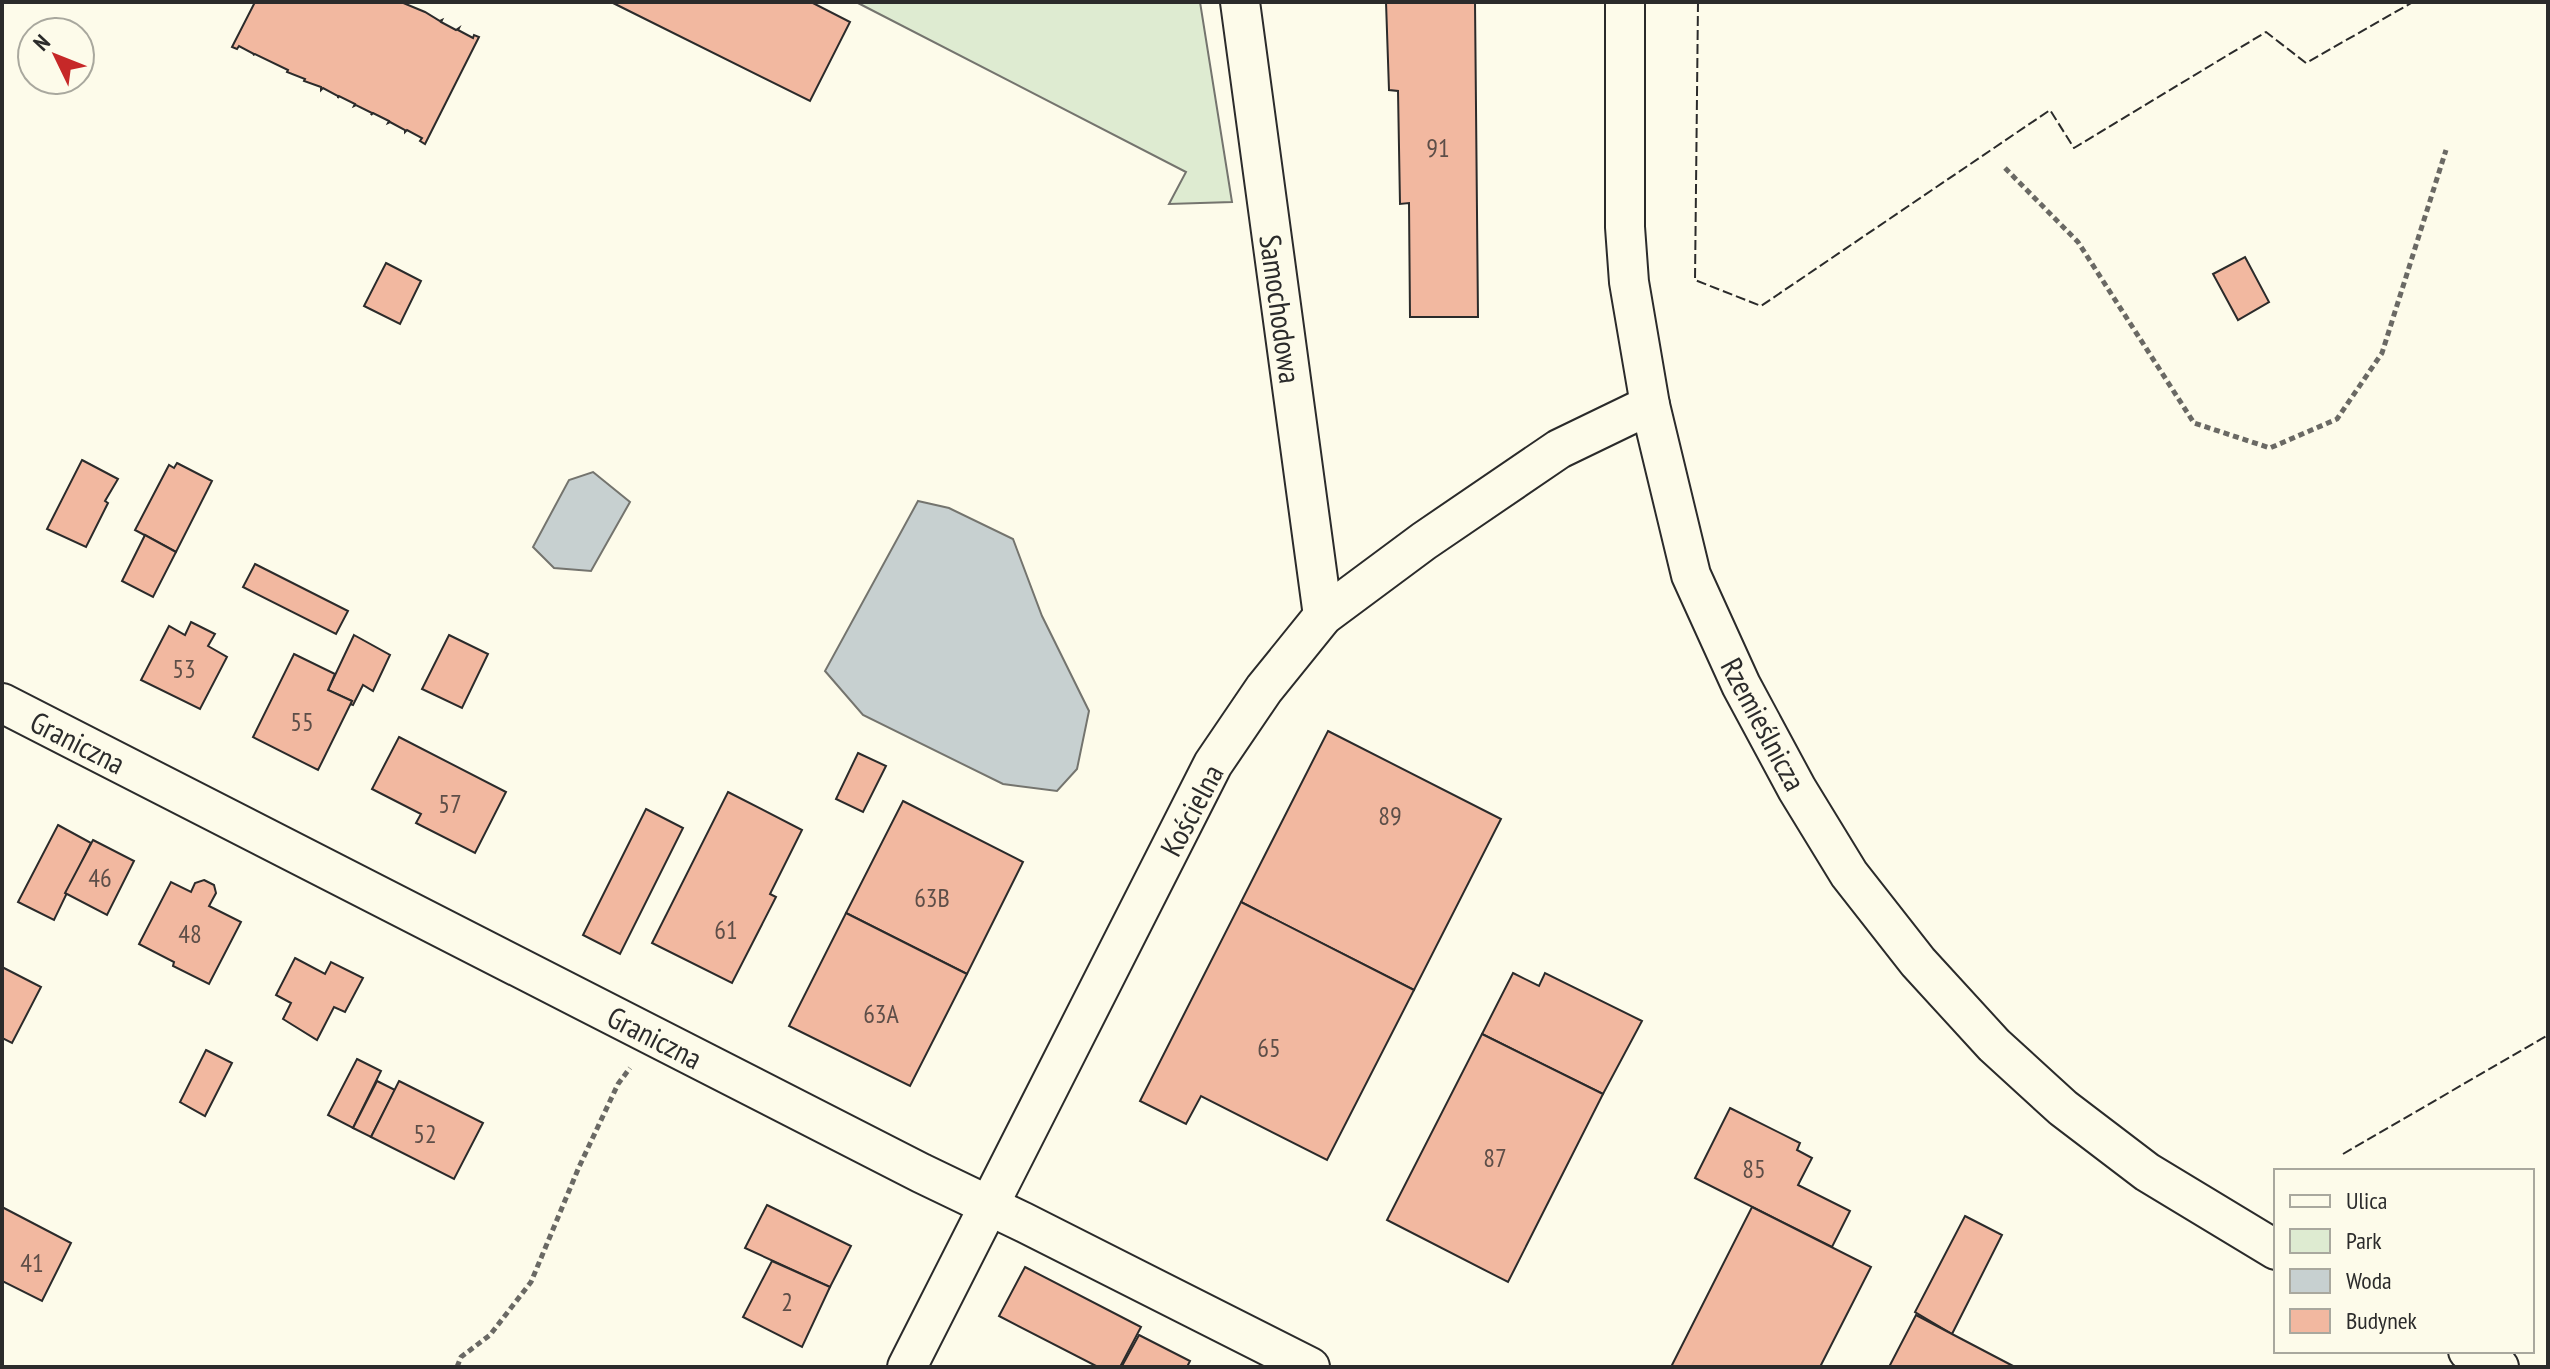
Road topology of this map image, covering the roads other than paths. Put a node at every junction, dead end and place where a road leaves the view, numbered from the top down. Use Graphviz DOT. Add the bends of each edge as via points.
graph roads {
  1 [pos="1240,2"];
  2 [pos="1625,2"];
  3 [pos="1650,405"];
  4 [pos="1323,616"];
  5 [pos="2,703"];
  6 [pos="988,1207"];
  7 [pos="2274,1249"];
  8 [pos="2472,1353"];
  9 [pos="907,1367"];
  10 [pos="1310,1367"];
  11 [pos="2499,1367"];
  1 -- 4 [label="street, Samochodowa"];
  2 -- 3 [label="street, Rzemieślnicza" via="1625,227"];
  3 -- 4 [label="street, Kościelna" via="1559,449"];
  3 -- 7 [label="street, Rzemieślnicza" via="1691,575 1759,719 1849,874 1918,962 1994,1045 2063,1108 2147,1172"];
  4 -- 6 [label="street, Kościelna" via="1213,764"];
  5 -- 6 [label="street, Graniczna"];
  6 -- 9 [label="street, Kościelna"];
  6 -- 10 [label="street, Graniczna"];
  8 -- 11 [label="street"];
}
